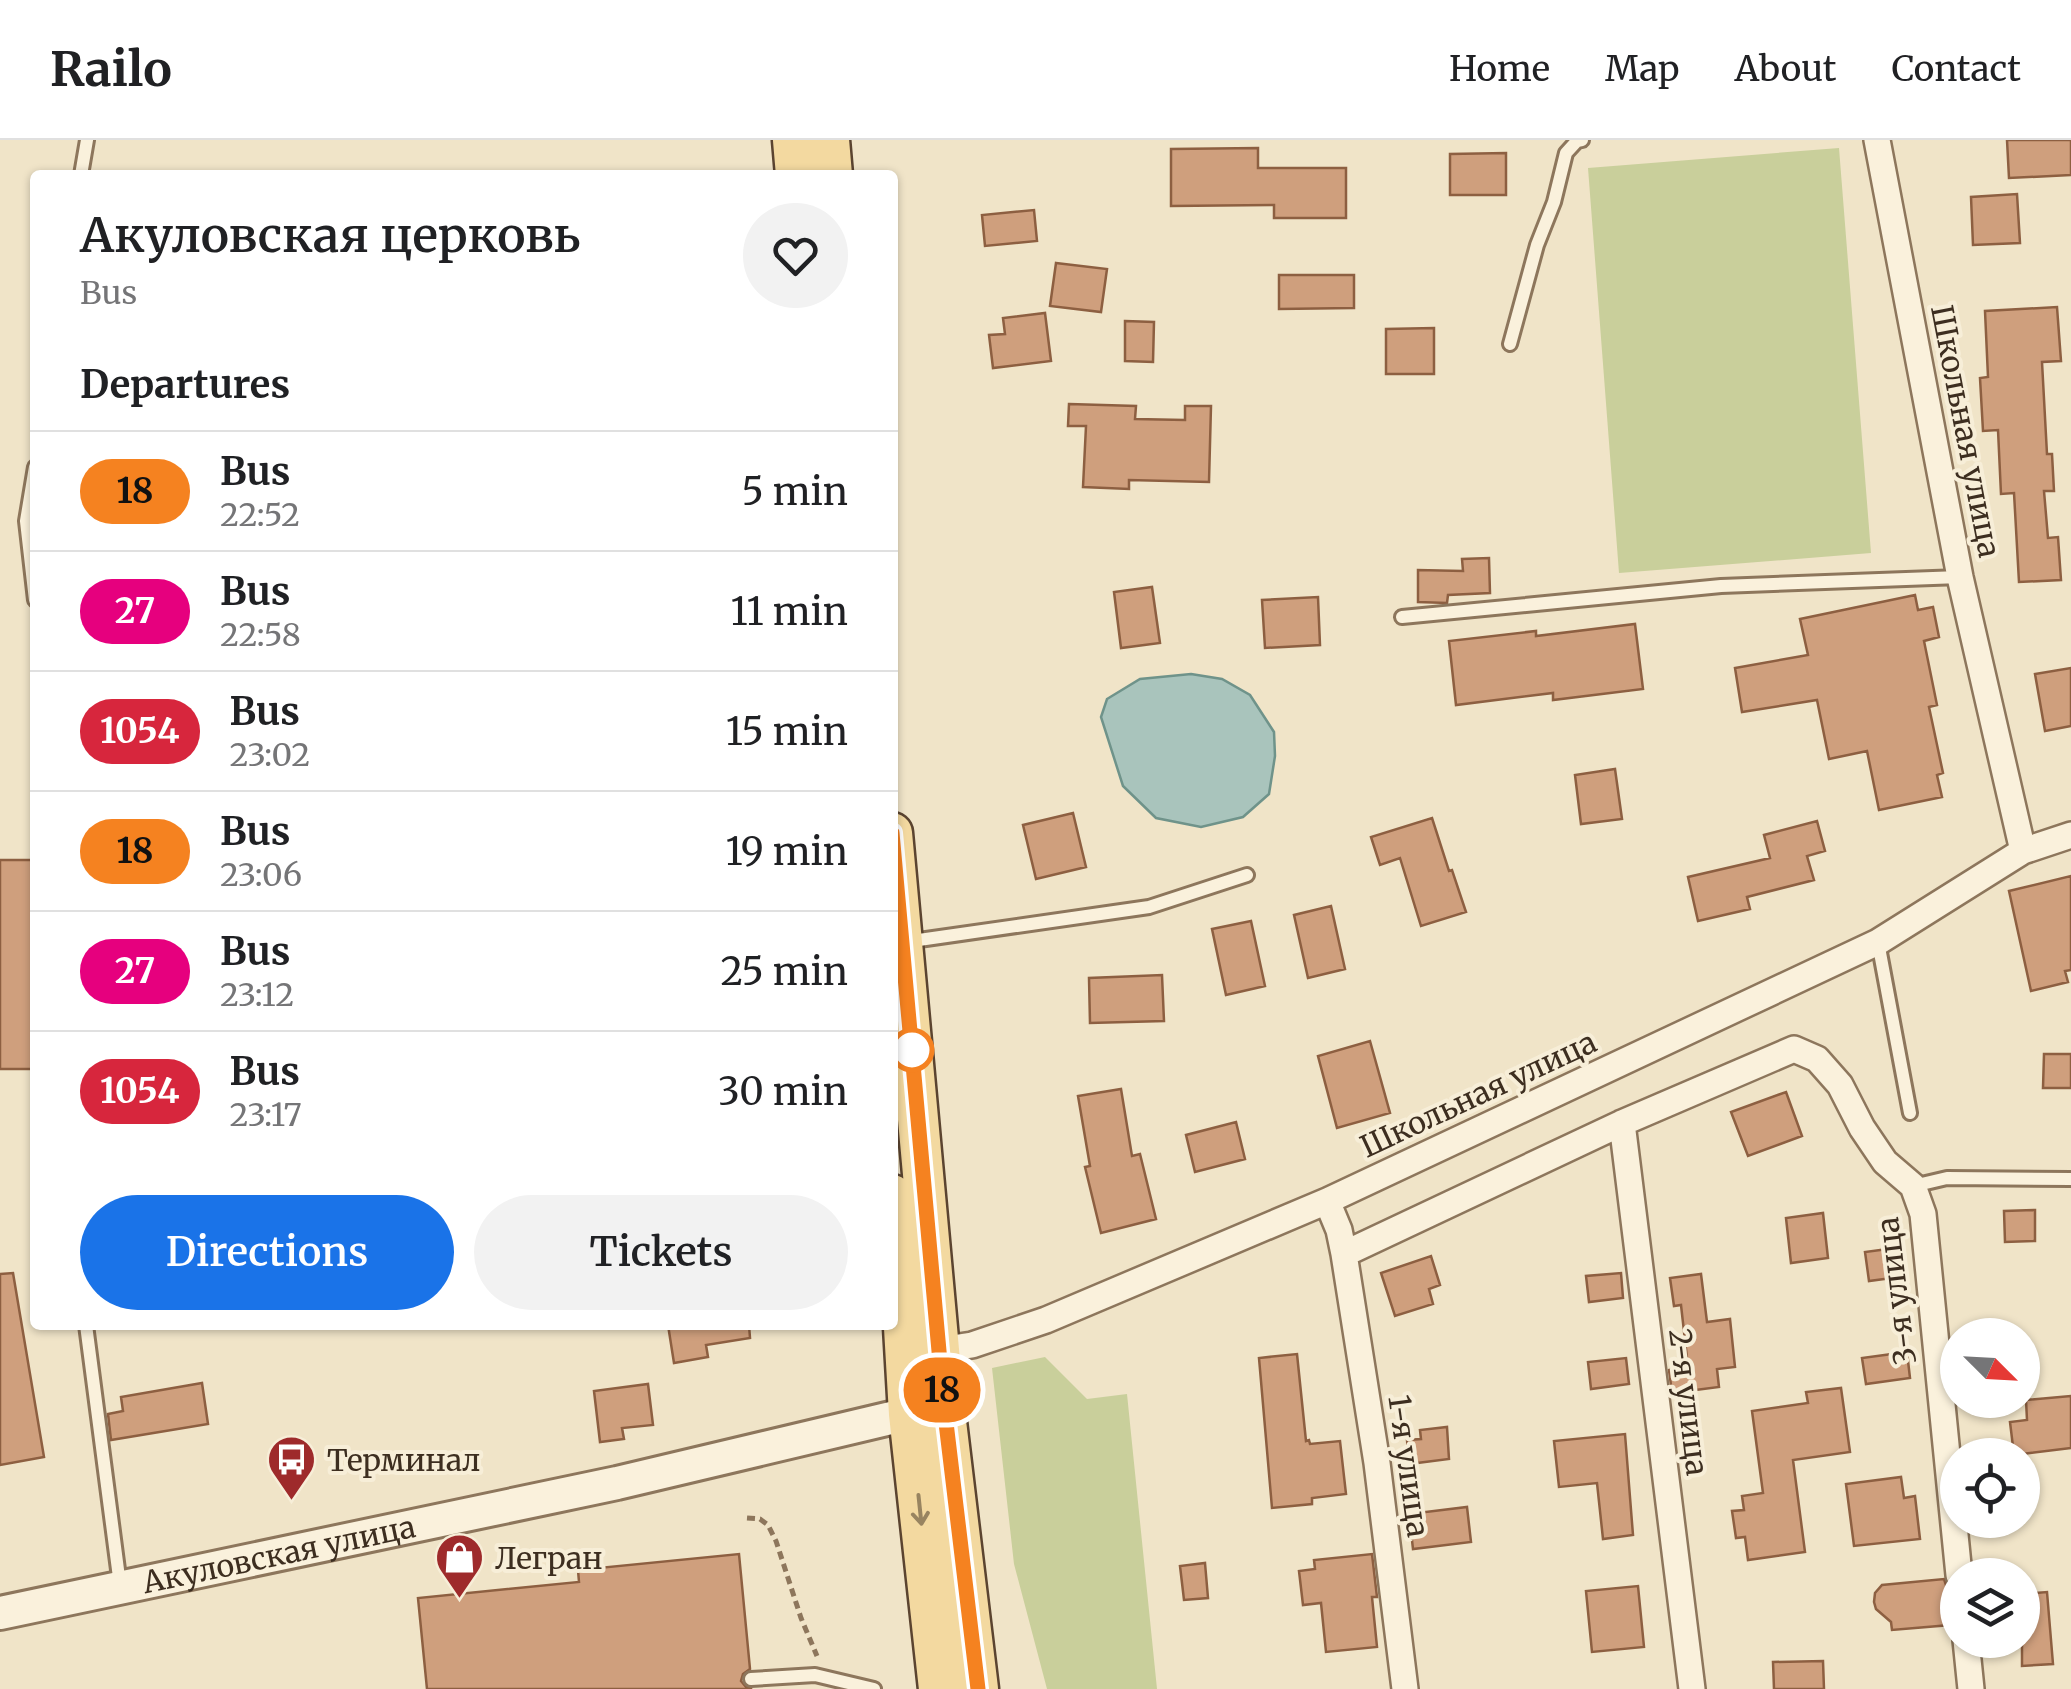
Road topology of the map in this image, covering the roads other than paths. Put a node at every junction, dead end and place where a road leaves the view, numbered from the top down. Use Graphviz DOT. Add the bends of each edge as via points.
graph roads {
  1 [pos="87,140"];
  2 [pos="793,140"];
  3 [pos="829,140"];
  4 [pos="1578,140"];
  5 [pos="1877,140"];
  6 [pos="82,170"];
  7 [pos="796,170"];
  8 [pos="832,170"];
  9 [pos="1510,344"];
  10 [pos="30,497"];
  11 [pos="30,556"];
  12 [pos="1960,577"];
  13 [pos="1402,617"];
  14 [pos="2071,835"];
  15 [pos="2023,851"];
  16 [pos="1246,874"];
  17 [pos="898,898"];
  18 [pos="902,942"];
  19 [pos="1878,942"];
  20 [pos="1910,1112"];
  21 [pos="1622,1123"];
  22 [pos="2071,1179"];
  23 [pos="1913,1186"];
  24 [pos="1327,1201"];
  25 [pos="898,1254"];
  26 [pos="1344,1254"];
  27 [pos="87,1330"];
  28 [pos="938,1333"];
  29 [pos="926,1410"];
  30 [pos="1957,1558"];
  31 [pos="120,1587"];
  32 [pos="0,1613"];
  33 [pos="1968,1658"];
  34 [pos="751,1678"];
  35 [pos="874,1689"];
  36 [pos="939,1689"];
  37 [pos="978,1689"];
  38 [pos="1405,1689"];
  39 [pos="1692,1689"];
  40 [pos="1971,1689"];
  1 -- 6 [label="lane"];
  2 -- 7 [label="main road"];
  3 -- 8 [label="main road"];
  4 -- 9 [label="lane" via="1566,153"];
  5 -- 12 [label="street, Школьная улица"];
  10 -- 11 [label="lane"];
  12 -- 13 [label="lane" via="1721,586"];
  12 -- 15 [label="street, Школьная улица"];
  14 -- 15 [label="street, Школьная улица"];
  15 -- 19 [label="street, Школьная улица"];
  16 -- 18 [label="lane" via="1149,906"];
  17 -- 18 [label="main road"];
  18 -- 28 [label="main road"];
  19 -- 20 [label="lane"];
  19 -- 24 [label="street, Школьная улица"];
  21 -- 23 [label="street, 3-я улица" via="1794,1049 1817,1058 1885,1162"];
  21 -- 26 [label="street"];
  21 -- 39 [label="street, 2-я улица"];
  22 -- 23 [label="lane" via="1947,1178"];
  23 -- 30 [label="street, 3-я улица" via="1923,1214"];
  24 -- 26 [label="street, 1-я улица"];
  24 -- 28 [label="street, Школьная улица" via="1046,1320 972,1344"];
  25 -- 29 [label="main road"];
  26 -- 38 [label="street, 1-я улица"];
  27 -- 31 [label="lane"];
  28 -- 29 [label="main road"];
  29 -- 31 [label="street, Акуловская улица"];
  29 -- 36 [label="main road, one-way"];
  29 -- 37 [label="main road"];
  31 -- 32 [label="street, Акуловская улица"];
  33 -- 40 [label="street"];
  34 -- 35 [label="lane" via="815,1675"];
}
